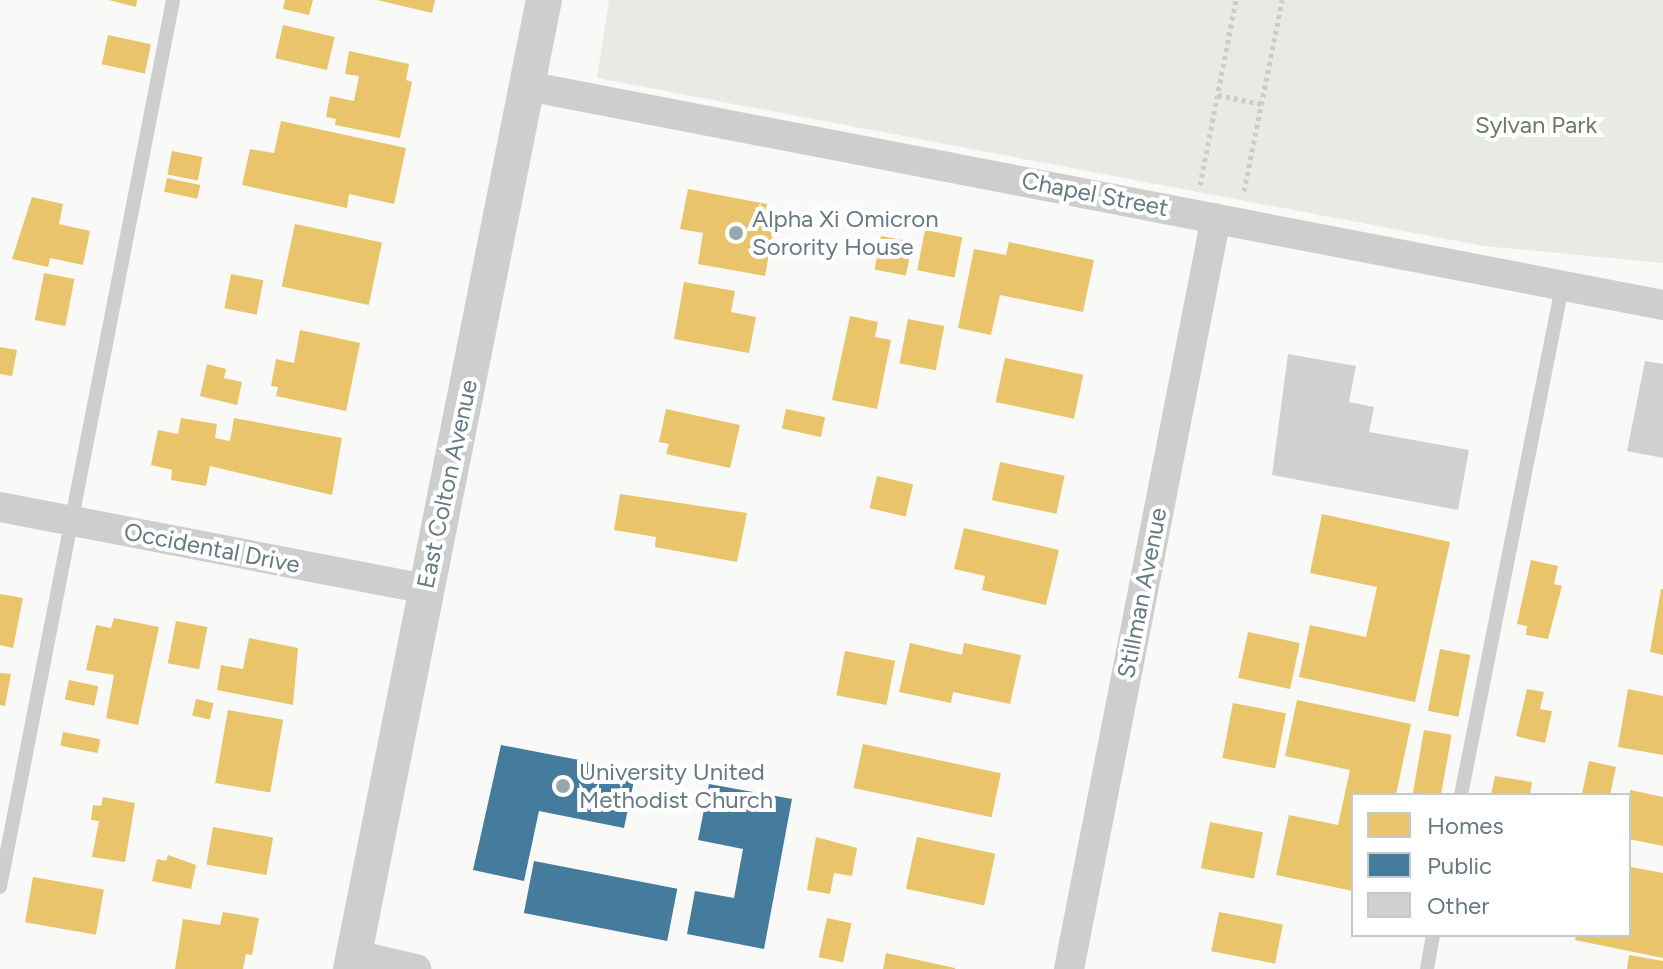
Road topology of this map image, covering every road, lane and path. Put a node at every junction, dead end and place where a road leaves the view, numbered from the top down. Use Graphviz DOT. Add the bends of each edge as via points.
graph roads {
  1 [pos="173,0"];
  2 [pos="544,0"];
  3 [pos="1236,0"];
  4 [pos="1282,0"];
  5 [pos="527,86"];
  6 [pos="1218,95"];
  7 [pos="1262,104"];
  8 [pos="1216,218"];
  9 [pos="1562,287"];
  10 [pos="1663,305"];
  11 [pos="0,507"];
  12 [pos="70,521"];
  13 [pos="425,589"];
  14 [pos="1461,793"];
  15 [pos="0,887"];
  16 [pos="1433,937"];
  17 [pos="352,962"];
  18 [pos="416,969"];
  19 [pos="1069,969"];
  20 [pos="1427,969"];
  1 -- 12 [label="lane"];
  2 -- 5 [label="street, East Colton Avenue"];
  3 -- 6 [label="path"];
  4 -- 7 [label="path"];
  5 -- 8 [label="street, Chapel Street"];
  5 -- 13 [label="street, East Colton Avenue"];
  6 -- 7 [label="path"];
  6 -- 8 [label="path"];
  7 -- 8 [label="path"];
  8 -- 9 [label="street, Chapel Street"];
  8 -- 19 [label="street, Stillman Avenue"];
  9 -- 10 [label="street, Chapel Street"];
  9 -- 14 [label="lane"];
  11 -- 12 [label="street, Occidental Drive"];
  12 -- 13 [label="street, Occidental Drive"];
  12 -- 15 [label="lane"];
  13 -- 17 [label="street, East Colton Avenue"];
  16 -- 20 [label="lane"];
  17 -- 18 [label="street"];
}
